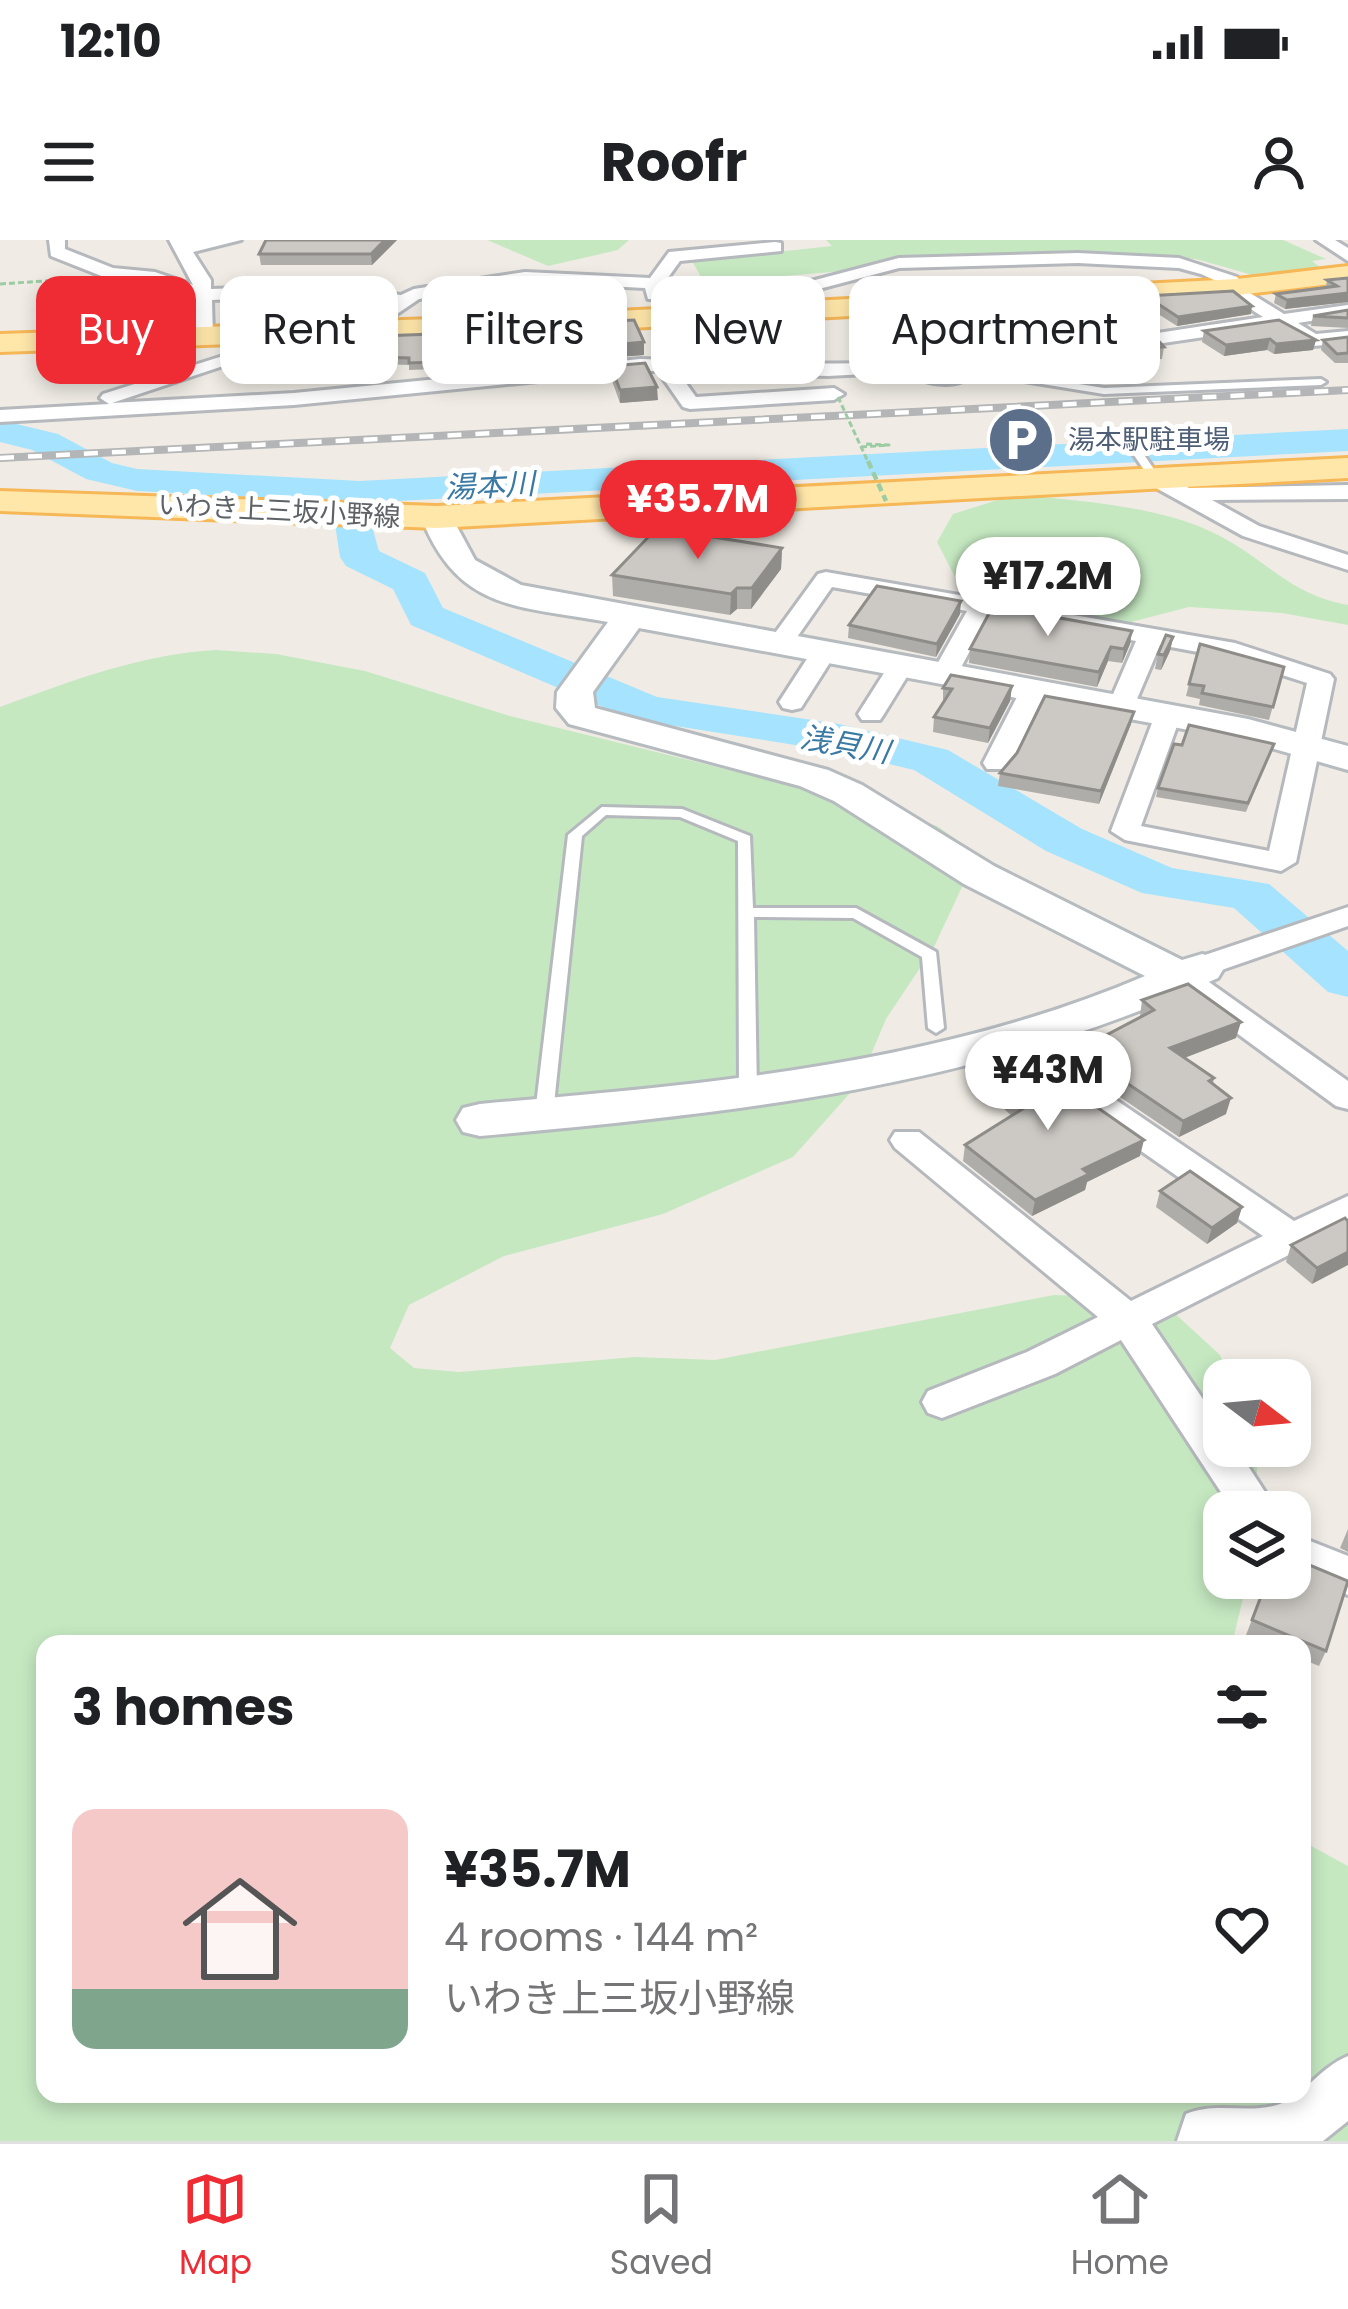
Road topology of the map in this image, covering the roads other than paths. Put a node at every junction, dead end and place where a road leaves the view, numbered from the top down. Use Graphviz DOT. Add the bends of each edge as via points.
graph roads {
  1 [pos="57,240"];
  2 [pos="233,240"];
  3 [pos="1333,241"];
  4 [pos="181,244"];
  5 [pos="698,247"];
  6 [pos="776,247"];
  7 [pos="1348,256"];
  8 [pos="932,262"];
  9 [pos="889,266"];
  10 [pos="1348,271"];
  11 [pos="661,276"];
  12 [pos="901,276"];
  13 [pos="932,276"];
  14 [pos="651,280"];
  15 [pos="825,283"];
  16 [pos="1237,287"];
  17 [pos="1160,291"];
  18 [pos="206,295"];
  19 [pos="403,301"];
  20 [pos="398,305"];
  21 [pos="1348,310"];
  22 [pos="1281,319"];
  23 [pos="204,336"];
  24 [pos="1160,337"];
  25 [pos="1348,337"];
  26 [pos="220,340"];
  27 [pos="0,343"];
  28 [pos="220,354"];
  29 [pos="1322,382"];
  30 [pos="434,384"];
  31 [pos="676,384"];
  32 [pos="1059,384"];
  33 [pos="836,395"];
  34 [pos="60,414"];
  35 [pos="0,416"];
  36 [pos="1132,446"];
  37 [pos="1348,468"];
  38 [pos="1160,477"];
  39 [pos="1348,492"];
  40 [pos="0,501"];
  41 [pos="437,517"];
  42 [pos="1348,563"];
  43 [pos="982,606"];
  44 [pos="628,619"];
  45 [pos="1151,636"];
  46 [pos="779,646"];
  47 [pos="823,653"];
  48 [pos="900,667"];
  49 [pos="944,675"];
  50 [pos="1033,691"];
  51 [pos="792,702"];
  52 [pos="1121,706"];
  53 [pos="871,714"];
  54 [pos="1168,715"];
  55 [pos="1308,745"];
  56 [pos="1348,758"];
  57 [pos="998,763"];
  58 [pos="746,912"];
  59 [pos="1348,916"];
  60 [pos="1197,970"];
  61 [pos="935,1028"];
  62 [pos="1057,1076"];
  63 [pos="748,1092"];
  64 [pos="1348,1098"];
  65 [pos="544,1114"];
  66 [pos="481,1120"];
  67 [pos="907,1140"];
  68 [pos="1348,1209"];
  69 [pos="1291,1237"];
  70 [pos="1128,1320"];
  71 [pos="942,1402"];
  72 [pos="1243,1491"];
  73 [pos="1311,1560"];
  74 [pos="1348,1576"];
  75 [pos="1348,2084"];
  76 [pos="1205,2141"];
  1 -- 18 [label="street" via="57,252 110,273"];
  2 -- 4 [label="street"];
  3 -- 7 [label="street"];
  4 -- 18 [label="street"];
  5 -- 6 [label="street"];
  5 -- 11 [label="street" via="675,256"];
  8 -- 9 [label="street"];
  8 -- 13 [label="street"];
  8 -- 16 [label="street" via="1179,263"];
  9 -- 12 [label="street"];
  9 -- 15 [label="street"];
  10 -- 16 [label="main road"];
  14 -- 19 [label="street" via="525,277"];
  16 -- 17 [label="main road"];
  16 -- 22 [label="street"];
  18 -- 19 [label="street" via="302,291"];
  18 -- 23 [label="street"];
  19 -- 20 [label="street"];
  21 -- 22 [label="street"];
  22 -- 24 [label="street"];
  22 -- 25 [label="street" via="1313,340"];
  23 -- 26 [label="main road"];
  23 -- 27 [label="main road"];
  28 -- 34 [label="street"];
  29 -- 32 [label="lane" via="1104,392"];
  30 -- 34 [label="street"];
  31 -- 33 [label="street" via="690,403"];
  34 -- 35 [label="street"];
  36 -- 38 [label="lane"];
  37 -- 38 [label="main road, いわき上三坂小野線"];
  38 -- 39 [label="street"];
  38 -- 41 [label="main road, いわき上三坂小野線"];
  38 -- 42 [label="street" via="1251,531"];
  40 -- 41 [label="main road, いわき上三坂小野線"];
  41 -- 44 [label="street" via="454,560 484,584"];
  43 -- 45 [label="street"];
  43 -- 46 [label="street" via="826,579"];
  43 -- 49 [label="street"];
  44 -- 46 [label="street"];
  44 -- 60 [label="street" via="582,681 575,708 597,723 731,753 848,793 962,865"];
  45 -- 52 [label="street"];
  45 -- 55 [label="street" via="1235,651 1321,679"];
  46 -- 47 [label="street"];
  47 -- 48 [label="street"];
  47 -- 51 [label="street"];
  48 -- 49 [label="street"];
  48 -- 53 [label="street"];
  49 -- 50 [label="street"];
  50 -- 52 [label="street"];
  50 -- 57 [label="street"];
  52 -- 54 [label="street"];
  54 -- 55 [label="street"];
  54 -- 55 [label="street" via="1124,831 1281,862"];
  55 -- 56 [label="street"];
  58 -- 61 [label="lane" via="856,913 930,955"];
  58 -- 63 [label="lane"];
  58 -- 65 [label="lane" via="745,838 682,813 602,812 575,836"];
  59 -- 60 [label="street"];
  60 -- 63 [label="street" via="1006,1042"];
  60 -- 64 [label="street"];
  62 -- 69 [label="street"];
  63 -- 65 [label="street"];
  65 -- 66 [label="street"];
  67 -- 70 [label="street"];
  68 -- 69 [label="street"];
  69 -- 70 [label="street"];
  70 -- 71 [label="street"];
  70 -- 72 [label="street"];
  73 -- 74 [label="street"];
  75 -- 76 [label="street" via="1316,2117 1278,2136 1205,2133"];
}
